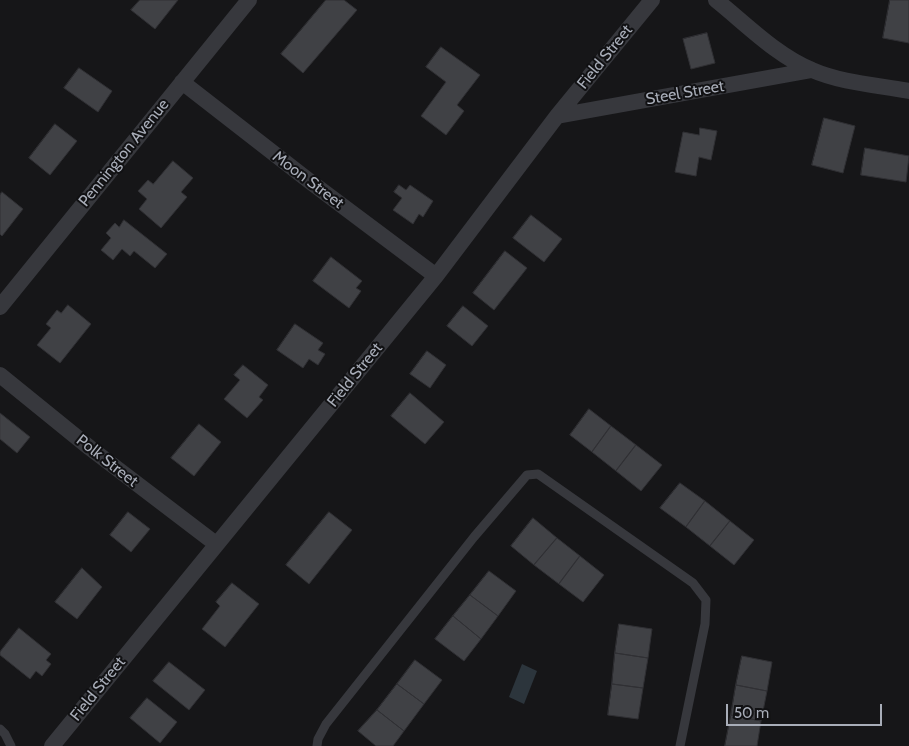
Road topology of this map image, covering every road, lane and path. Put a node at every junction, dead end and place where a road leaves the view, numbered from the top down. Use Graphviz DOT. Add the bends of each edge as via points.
graph roads {
  1 [pos="249,0"];
  2 [pos="652,0"];
  3 [pos="716,0"];
  4 [pos="812,70"];
  5 [pos="182,82"];
  6 [pos="909,91"];
  7 [pos="557,116"];
  8 [pos="436,276"];
  9 [pos="0,307"];
  10 [pos="0,375"];
  11 [pos="216,544"];
  12 [pos="0,729"];
  13 [pos="11,746"];
  14 [pos="52,746"];
  15 [pos="317,746"];
  16 [pos="680,746"];
  1 -- 5 [label="street, Pennington Avenue"];
  2 -- 7 [label="street, Field Street"];
  3 -- 4 [label="street" via="783,54"];
  4 -- 6 [label="street" via="836,78"];
  4 -- 7 [label="street, Steel Street"];
  5 -- 8 [label="street, Moon Street"];
  5 -- 9 [label="street, Pennington Avenue"];
  7 -- 8 [label="street, Field Street"];
  8 -- 11 [label="street, Field Street"];
  10 -- 11 [label="street, Polk Street"];
  11 -- 14 [label="street, Field Street"];
  12 -- 13 [label="lane"];
  15 -- 16 [label="lane" via="326,724 474,537 527,475 538,474 693,583 706,600 706,624"];
}
